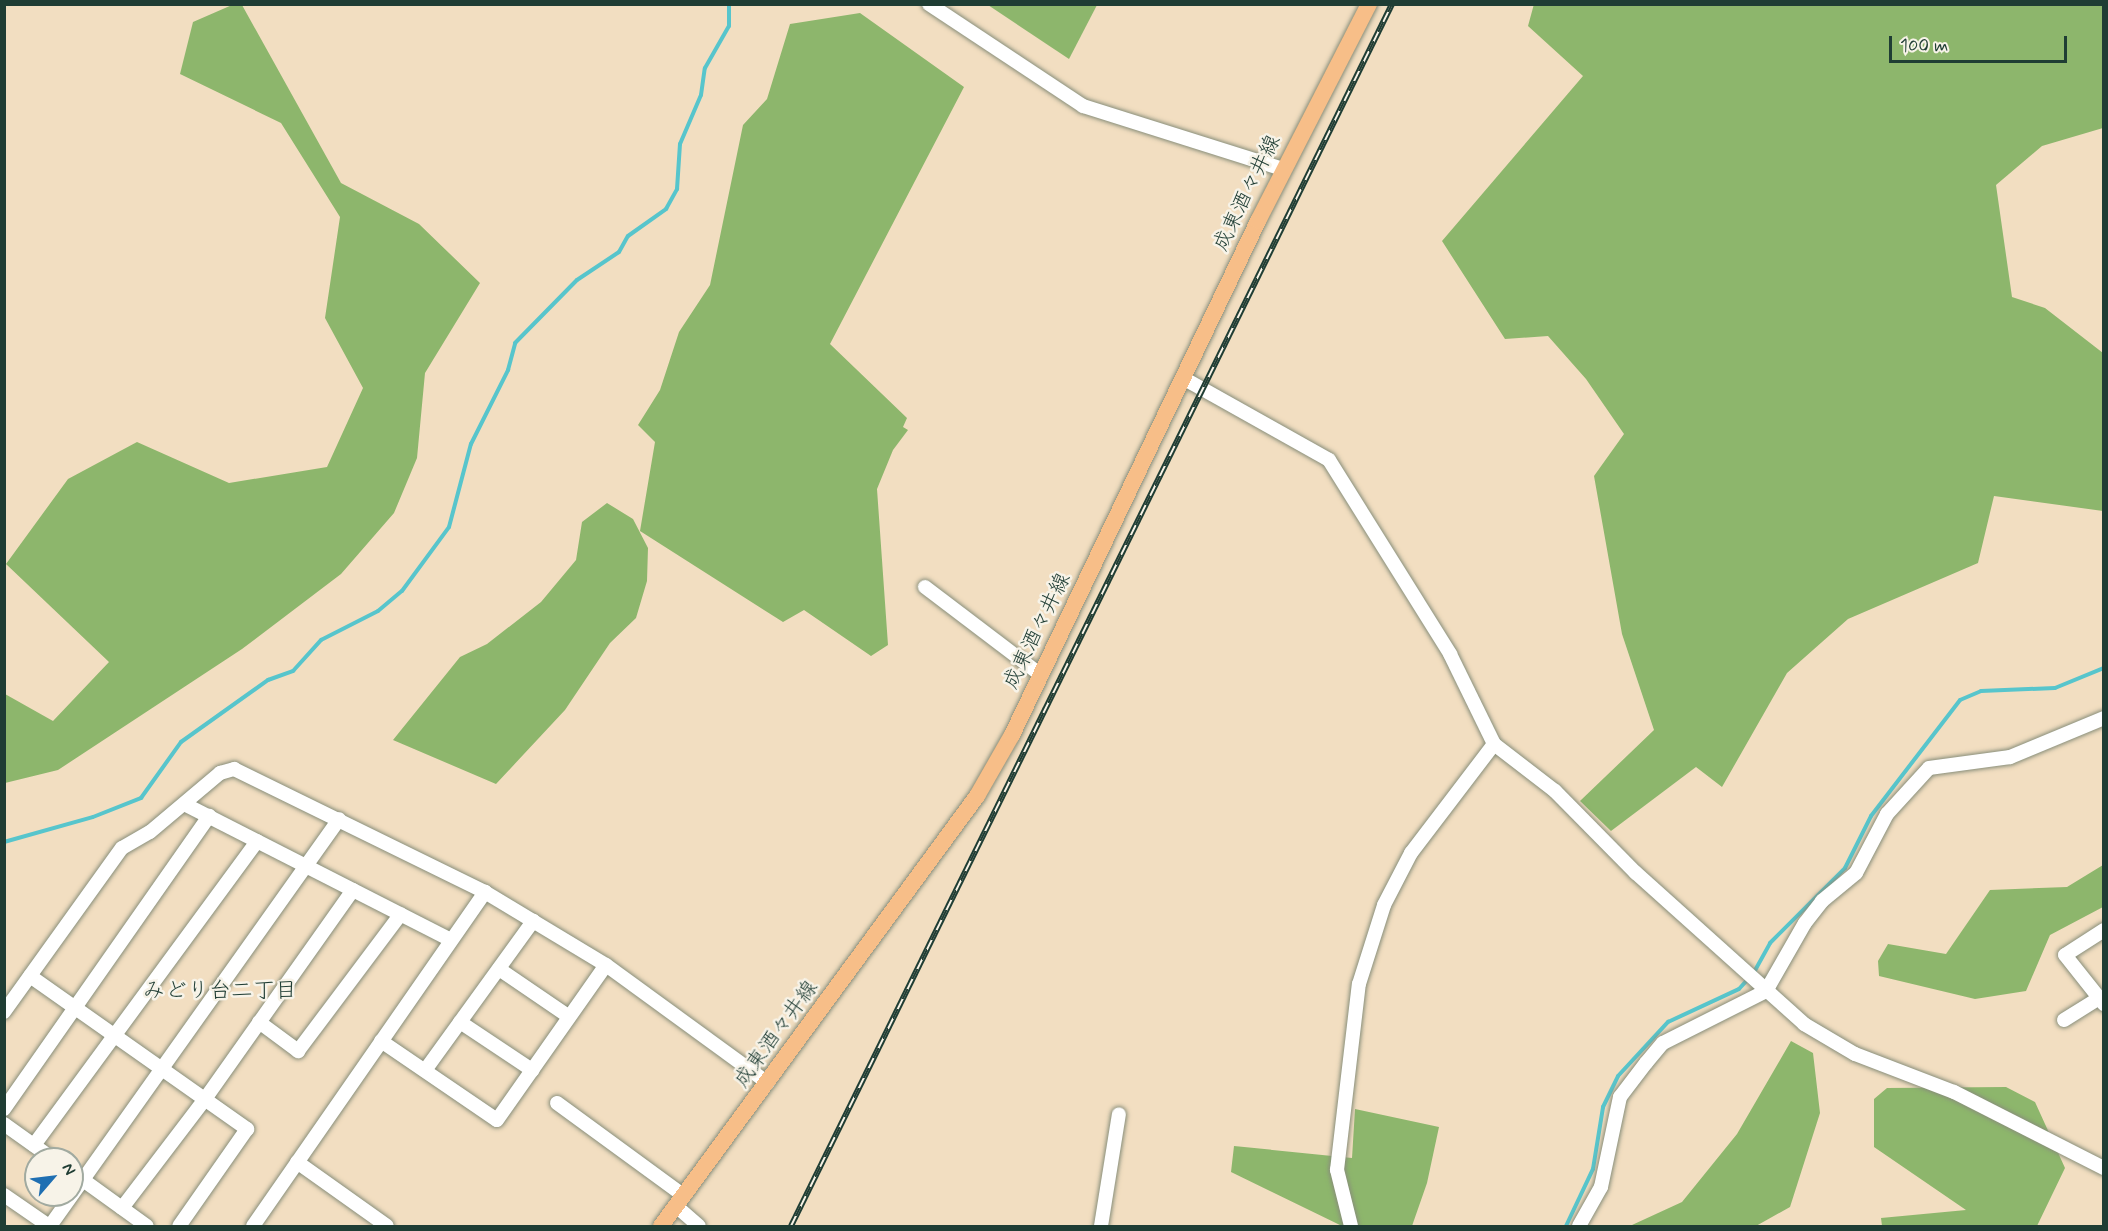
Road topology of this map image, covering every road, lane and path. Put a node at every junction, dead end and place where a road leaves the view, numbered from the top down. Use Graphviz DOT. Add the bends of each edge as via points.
graph roads {
  1 [pos="929,4"];
  2 [pos="1369,4"];
  3 [pos="1283,169"];
  4 [pos="1183,378"];
  5 [pos="925,587"];
  6 [pos="1041,675"];
  7 [pos="2103,718"];
  8 [pos="1494,744"];
  9 [pos="186,805"];
  10 [pos="209,816"];
  11 [pos="339,819"];
  12 [pos="257,841"];
  13 [pos="306,866"];
  14 [pos="353,890"];
  15 [pos="484,891"];
  16 [pos="402,915"];
  17 [pos="533,921"];
  18 [pos="2103,930"];
  19 [pos="451,940"];
  20 [pos="606,965"];
  21 [pos="498,969"];
  22 [pos="30,976"];
  23 [pos="1766,991"];
  24 [pos="2100,1002"];
  25 [pos="74,1008"];
  26 [pos="4,1012"];
  27 [pos="568,1016"];
  28 [pos="2064,1020"];
  29 [pos="259,1022"];
  30 [pos="460,1022"];
  31 [pos="113,1035"];
  32 [pos="381,1041"];
  33 [pos="161,1068"];
  34 [pos="426,1069"];
  35 [pos="532,1070"];
  36 [pos="768,1083"];
  37 [pos="205,1099"];
  38 [pos="557,1103"];
  39 [pos="4,1109"];
  40 [pos="1119,1114"];
  41 [pos="4,1124"];
  42 [pos="34,1145"];
  43 [pos="37,1147"];
  44 [pos="297,1162"];
  45 [pos="84,1168"];
  46 [pos="2103,1168"];
  47 [pos="84,1180"];
  48 [pos="4,1195"];
  49 [pos="680,1201"];
  50 [pos="60,1207"];
  51 [pos="122,1208"];
  52 [pos="258,1225"];
  53 [pos="49,1227"];
  54 [pos="147,1227"];
  55 [pos="179,1227"];
  56 [pos="387,1227"];
  57 [pos="661,1227"];
  58 [pos="699,1227"];
  59 [pos="1101,1227"];
  60 [pos="1352,1227"];
  61 [pos="1579,1227"];
  1 -- 3 [label="street" via="1083,106"];
  2 -- 3 [label="main road, 成東酒々井線"];
  3 -- 4 [label="main road, 成東酒々井線"];
  4 -- 6 [label="main road, 成東酒々井線"];
  4 -- 8 [label="street" via="1329,460 1450,654"];
  5 -- 6 [label="street"];
  6 -- 36 [label="main road, 成東酒々井線" via="1012,735 947,842"];
  7 -- 23 [label="street" via="2010,757 1929,768 1887,814 1856,873 1822,901 1805,923"];
  8 -- 23 [label="street" via="1555,791 1636,873"];
  8 -- 60 [label="street" via="1411,853 1384,905 1359,984 1337,1170"];
  9 -- 10 [label="street"];
  9 -- 11 [label="street" via="220,773 234,769"];
  9 -- 22 [label="street" via="122,848"];
  10 -- 12 [label="street"];
  10 -- 25 [label="street"];
  11 -- 13 [label="street"];
  11 -- 15 [label="street"];
  12 -- 13 [label="street"];
  12 -- 31 [label="street"];
  13 -- 14 [label="street"];
  13 -- 33 [label="street"];
  14 -- 16 [label="street"];
  14 -- 29 [label="street"];
  15 -- 17 [label="street"];
  15 -- 19 [label="street"];
  16 -- 19 [label="street"];
  16 -- 29 [label="street" via="298,1051"];
  17 -- 20 [label="street"];
  17 -- 21 [label="street"];
  18 -- 24 [label="street" via="2065,955"];
  19 -- 32 [label="street"];
  20 -- 27 [label="street"];
  20 -- 36 [label="street"];
  21 -- 27 [label="street"];
  21 -- 30 [label="street"];
  22 -- 25 [label="street"];
  22 -- 26 [label="street"];
  23 -- 46 [label="street" via="1804,1024 1855,1054 1954,1092"];
  23 -- 61 [label="street" via="1663,1043 1646,1063 1620,1096 1601,1187"];
  24 -- 28 [label="street"];
  25 -- 31 [label="street"];
  25 -- 39 [label="street"];
  27 -- 35 [label="street"];
  29 -- 37 [label="street"];
  30 -- 34 [label="street"];
  30 -- 35 [label="street"];
  31 -- 33 [label="street"];
  31 -- 42 [label="street"];
  32 -- 34 [label="street"];
  32 -- 44 [label="street"];
  33 -- 37 [label="street"];
  33 -- 45 [label="street"];
  34 -- 35 [label="street" via="497,1120"];
  36 -- 49 [label="main road, 成東酒々井線"];
  37 -- 51 [label="street"];
  37 -- 55 [label="street" via="247,1129"];
  38 -- 49 [label="street"];
  40 -- 59 [label="street"];
  41 -- 42 [label="street"];
  42 -- 43 [label="street"];
  44 -- 52 [label="street"];
  44 -- 56 [label="street"];
  47 -- 51 [label="street"];
  48 -- 53 [label="street"];
  49 -- 57 [label="main road, 成東酒々井線"];
  49 -- 58 [label="street"];
  50 -- 53 [label="street"];
  51 -- 54 [label="street"];
}
